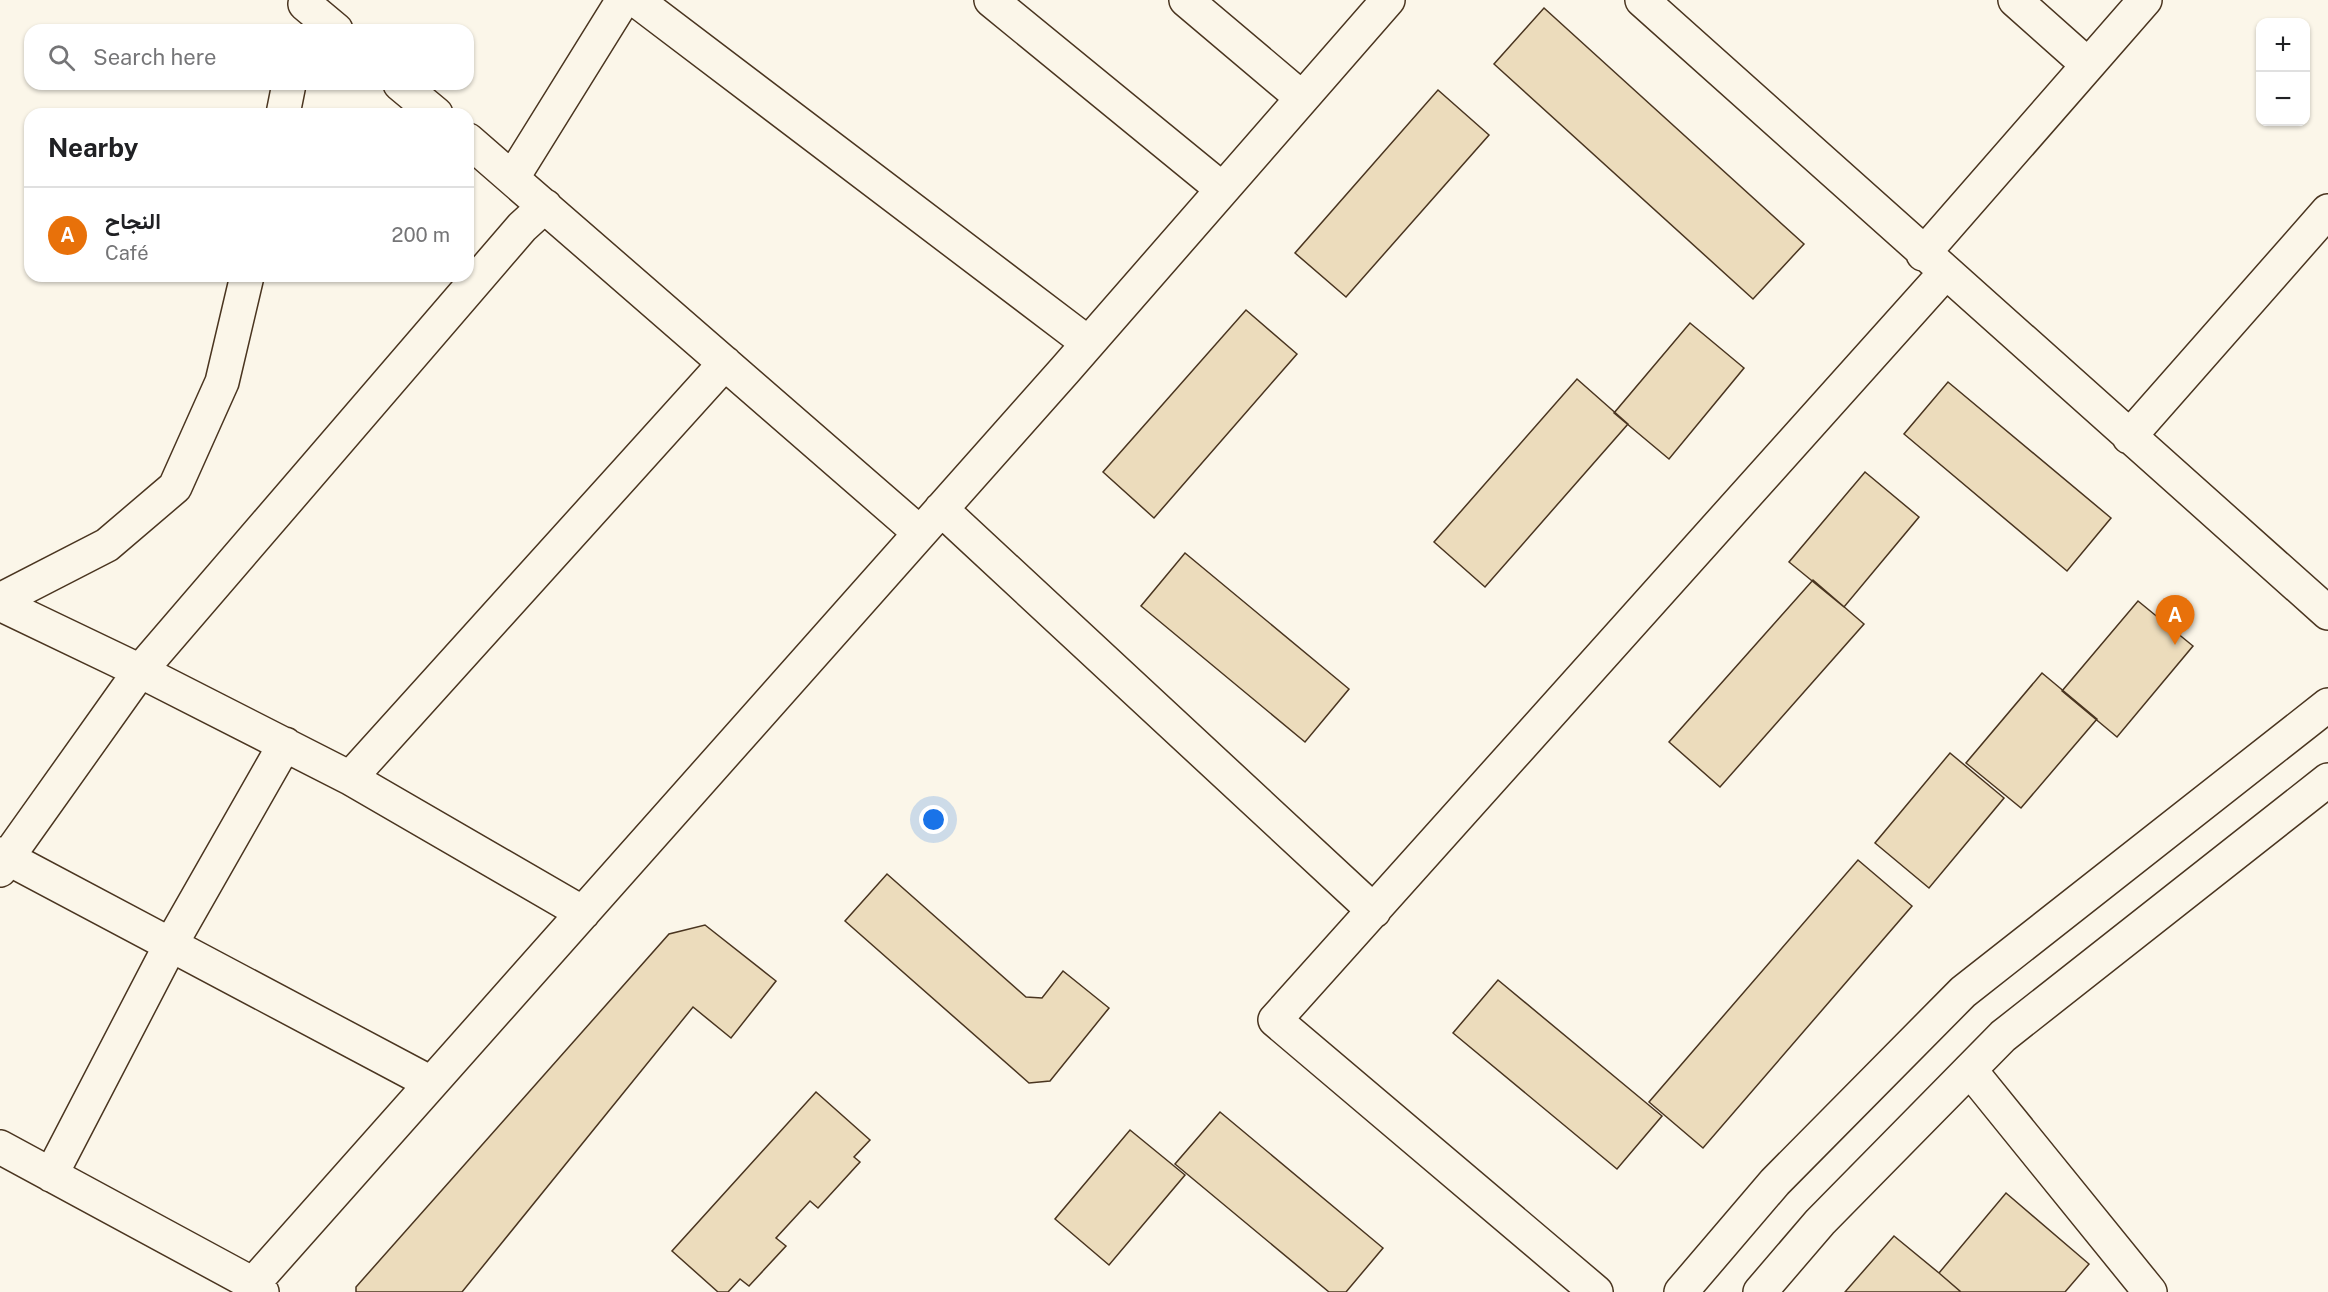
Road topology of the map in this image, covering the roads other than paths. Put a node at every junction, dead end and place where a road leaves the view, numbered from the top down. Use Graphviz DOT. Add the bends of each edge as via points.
graph roads {
  1 [pos="623,0"];
  2 [pos="636,0"];
  3 [pos="991,0"];
  4 [pos="1186,0"];
  5 [pos="1388,0"];
  6 [pos="1642,0"];
  7 [pos="2015,0"];
  8 [pos="2145,0"];
  9 [pos="303,11"];
  10 [pos="326,24"];
  11 [pos="2088,65"];
  12 [pos="288,90"];
  13 [pos="407,90"];
  14 [pos="1302,98"];
  15 [pos="284,108"];
  16 [pos="429,108"];
  17 [pos="474,145"];
  18 [pos="513,177"];
  19 [pos="1222,189"];
  20 [pos="546,207"];
  21 [pos="2328,212"];
  22 [pos="1934,263"];
  23 [pos="246,282"];
  24 [pos="1088,343"];
  25 [pos="725,363"];
  26 [pos="2129,437"];
  27 [pos="930,521"];
  28 [pos="0,602"];
  29 [pos="2328,613"];
  30 [pos="140,671"];
  31 [pos="2328,705"];
  32 [pos="285,744"];
  33 [pos="350,778"];
  34 [pos="2328,780"];
  35 [pos="2,860"];
  36 [pos="1374,911"];
  37 [pos="583,913"];
  38 [pos="171,944"];
  39 [pos="1970,1070"];
  40 [pos="432,1083"];
  41 [pos="0,1147"];
  42 [pos="51,1175"];
  43 [pos="2135,1286"];
  44 [pos="257,1288"];
  45 [pos="1596,1292"];
  46 [pos="1682,1292"];
  47 [pos="1760,1292"];
  1 -- 18 [label="street"];
  2 -- 24 [label="street"];
  3 -- 19 [label="street"];
  4 -- 14 [label="street"];
  5 -- 14 [label="street"];
  6 -- 22 [label="street"];
  7 -- 11 [label="street"];
  8 -- 11 [label="street"];
  9 -- 10 [label="street"];
  11 -- 22 [label="street"];
  12 -- 15 [label="street"];
  13 -- 16 [label="street"];
  14 -- 19 [label="street"];
  17 -- 18 [label="street"];
  18 -- 20 [label="street"];
  19 -- 24 [label="street"];
  20 -- 25 [label="street"];
  20 -- 30 [label="street" via="522,227"];
  21 -- 26 [label="street"];
  22 -- 26 [label="street"];
  22 -- 36 [label="street"];
  23 -- 28 [label="street" via="222,382 176,487 107,545"];
  24 -- 27 [label="street"];
  25 -- 27 [label="street"];
  25 -- 33 [label="street"];
  26 -- 29 [label="street"];
  27 -- 36 [label="street"];
  27 -- 37 [label="street"];
  28 -- 30 [label="street"];
  30 -- 32 [label="street"];
  30 -- 35 [label="street"];
  31 -- 46 [label="street" via="1964,992 1775,1182"];
  32 -- 33 [label="street"];
  32 -- 38 [label="street"];
  33 -- 37 [label="street"];
  34 -- 39 [label="street" via="2003,1036"];
  35 -- 38 [label="street"];
  36 -- 45 [label="street" via="1275,1020"];
  37 -- 40 [label="street"];
  38 -- 40 [label="street"];
  38 -- 42 [label="street"];
  39 -- 43 [label="street"];
  39 -- 47 [label="street" via="1820,1222"];
  40 -- 44 [label="street"];
  41 -- 42 [label="street"];
  42 -- 44 [label="street"];
}
